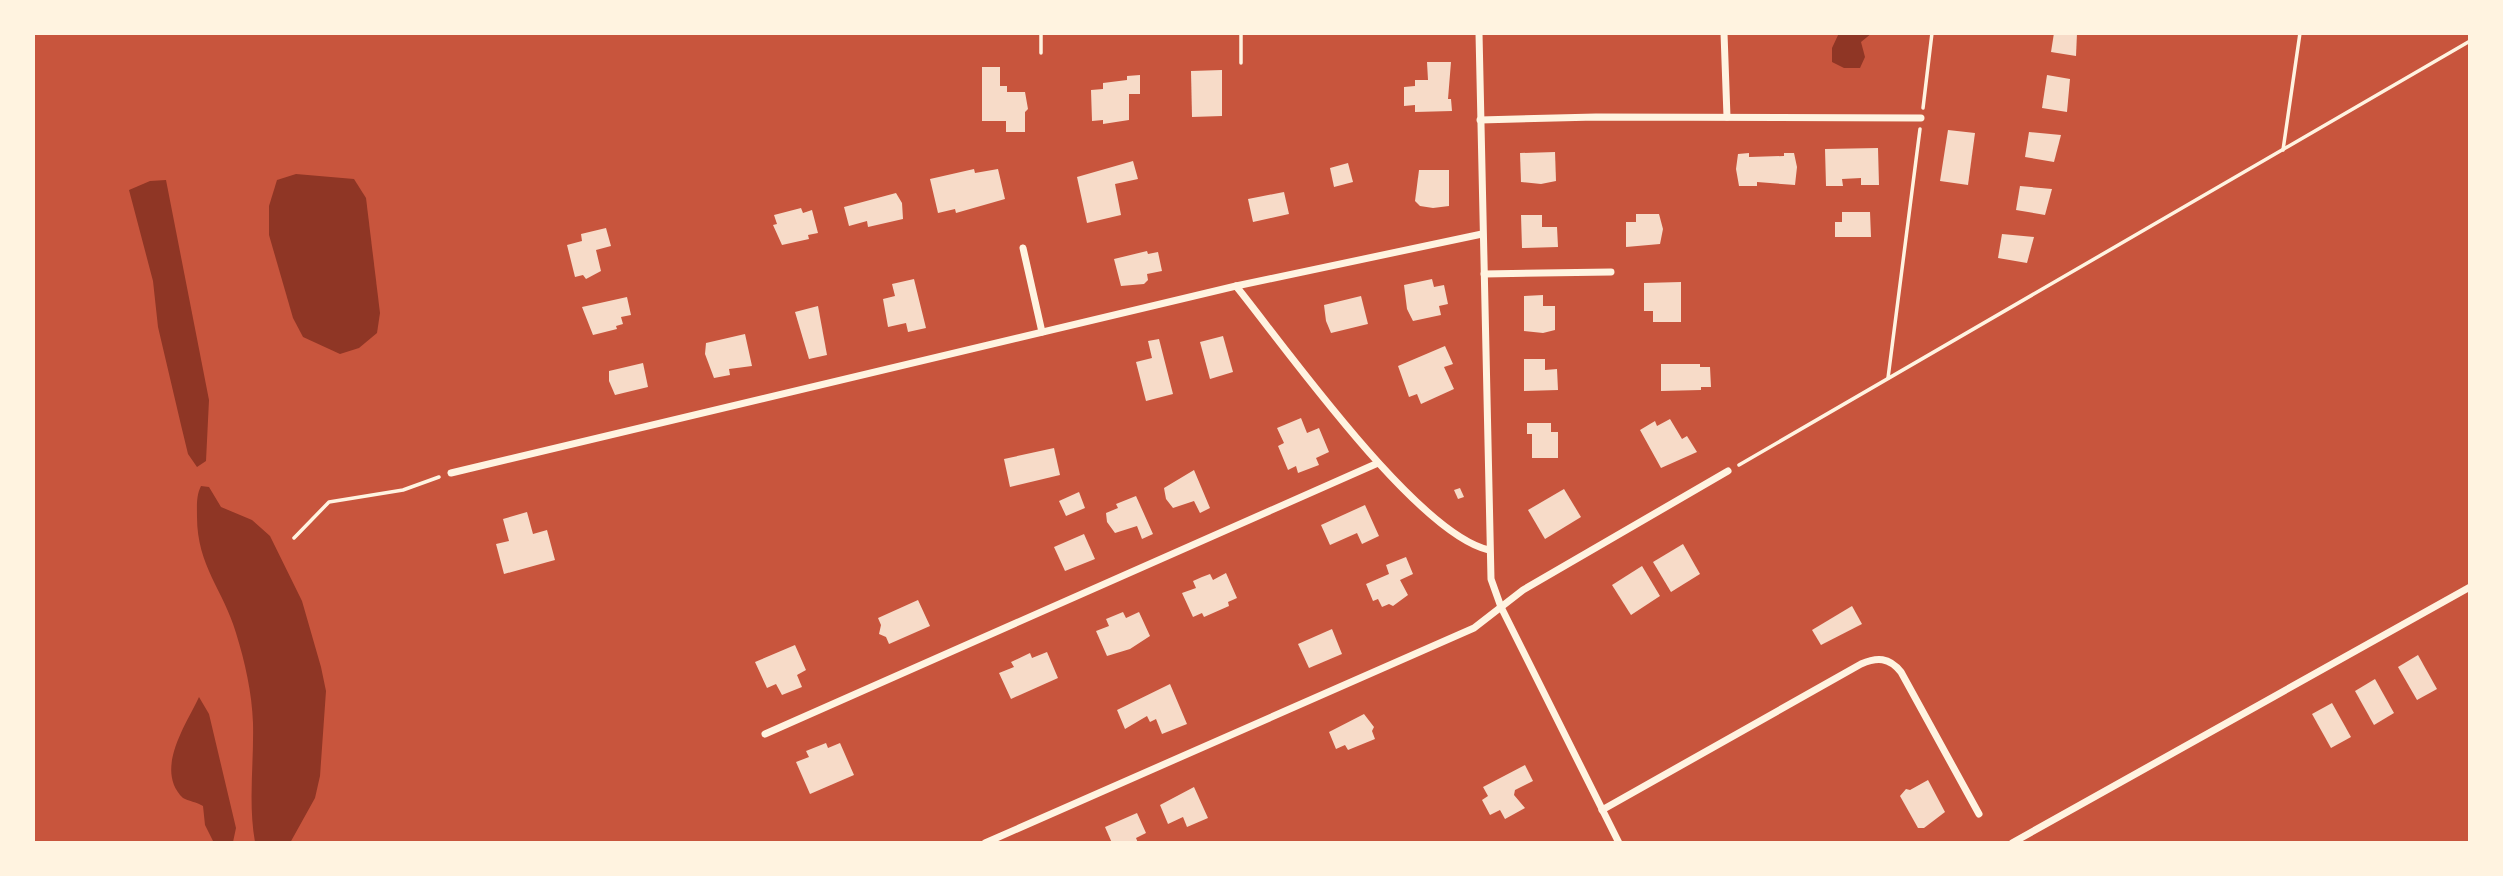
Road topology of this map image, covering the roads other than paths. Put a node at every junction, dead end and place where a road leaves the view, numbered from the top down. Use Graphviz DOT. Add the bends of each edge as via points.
graph roads {
  1 [pos="1041,33"];
  2 [pos="1241,33"];
  3 [pos="1479,33"];
  4 [pos="1724,33"];
  5 [pos="1041,53"];
  6 [pos="1241,63"];
  7 [pos="1727,117"];
  8 [pos="1921,118"];
  9 [pos="1480,120"];
  10 [pos="1482,234"];
  11 [pos="1023,248"];
  12 [pos="1611,272"];
  13 [pos="1484,274"];
  14 [pos="1236,286"];
  15 [pos="1042,332"];
  16 [pos="1378,463"];
  17 [pos="1728,471"];
  18 [pos="451,473"];
  19 [pos="1489,550"];
  20 [pos="2470,587"];
  21 [pos="1501,607"];
  22 [pos="765,734"];
  23 [pos="1602,810"];
  24 [pos="1979,814"];
  25 [pos="985,843"];
  26 [pos="1619,843"];
  27 [pos="2012,843"];
  1 -- 5 [label="lane"];
  2 -- 6 [label="lane"];
  3 -- 9 [label="street"];
  4 -- 7 [label="street"];
  7 -- 8 [label="street"];
  7 -- 9 [label="street"];
  9 -- 10 [label="street"];
  10 -- 13 [label="street"];
  10 -- 14 [label="street"];
  11 -- 15 [label="street"];
  12 -- 13 [label="street"];
  13 -- 19 [label="street"];
  14 -- 15 [label="street"];
  14 -- 16 [label="street"];
  15 -- 18 [label="street"];
  16 -- 19 [label="street" via="1444,526"];
  16 -- 22 [label="street"];
  17 -- 21 [label="street" via="1522,590"];
  19 -- 21 [label="street" via="1491,579"];
  20 -- 27 [label="street"];
  21 -- 23 [label="street"];
  21 -- 25 [label="street" via="1474,628"];
  23 -- 24 [label="street" via="1861,664 1880,659 1901,672"];
  23 -- 26 [label="street"];
}
